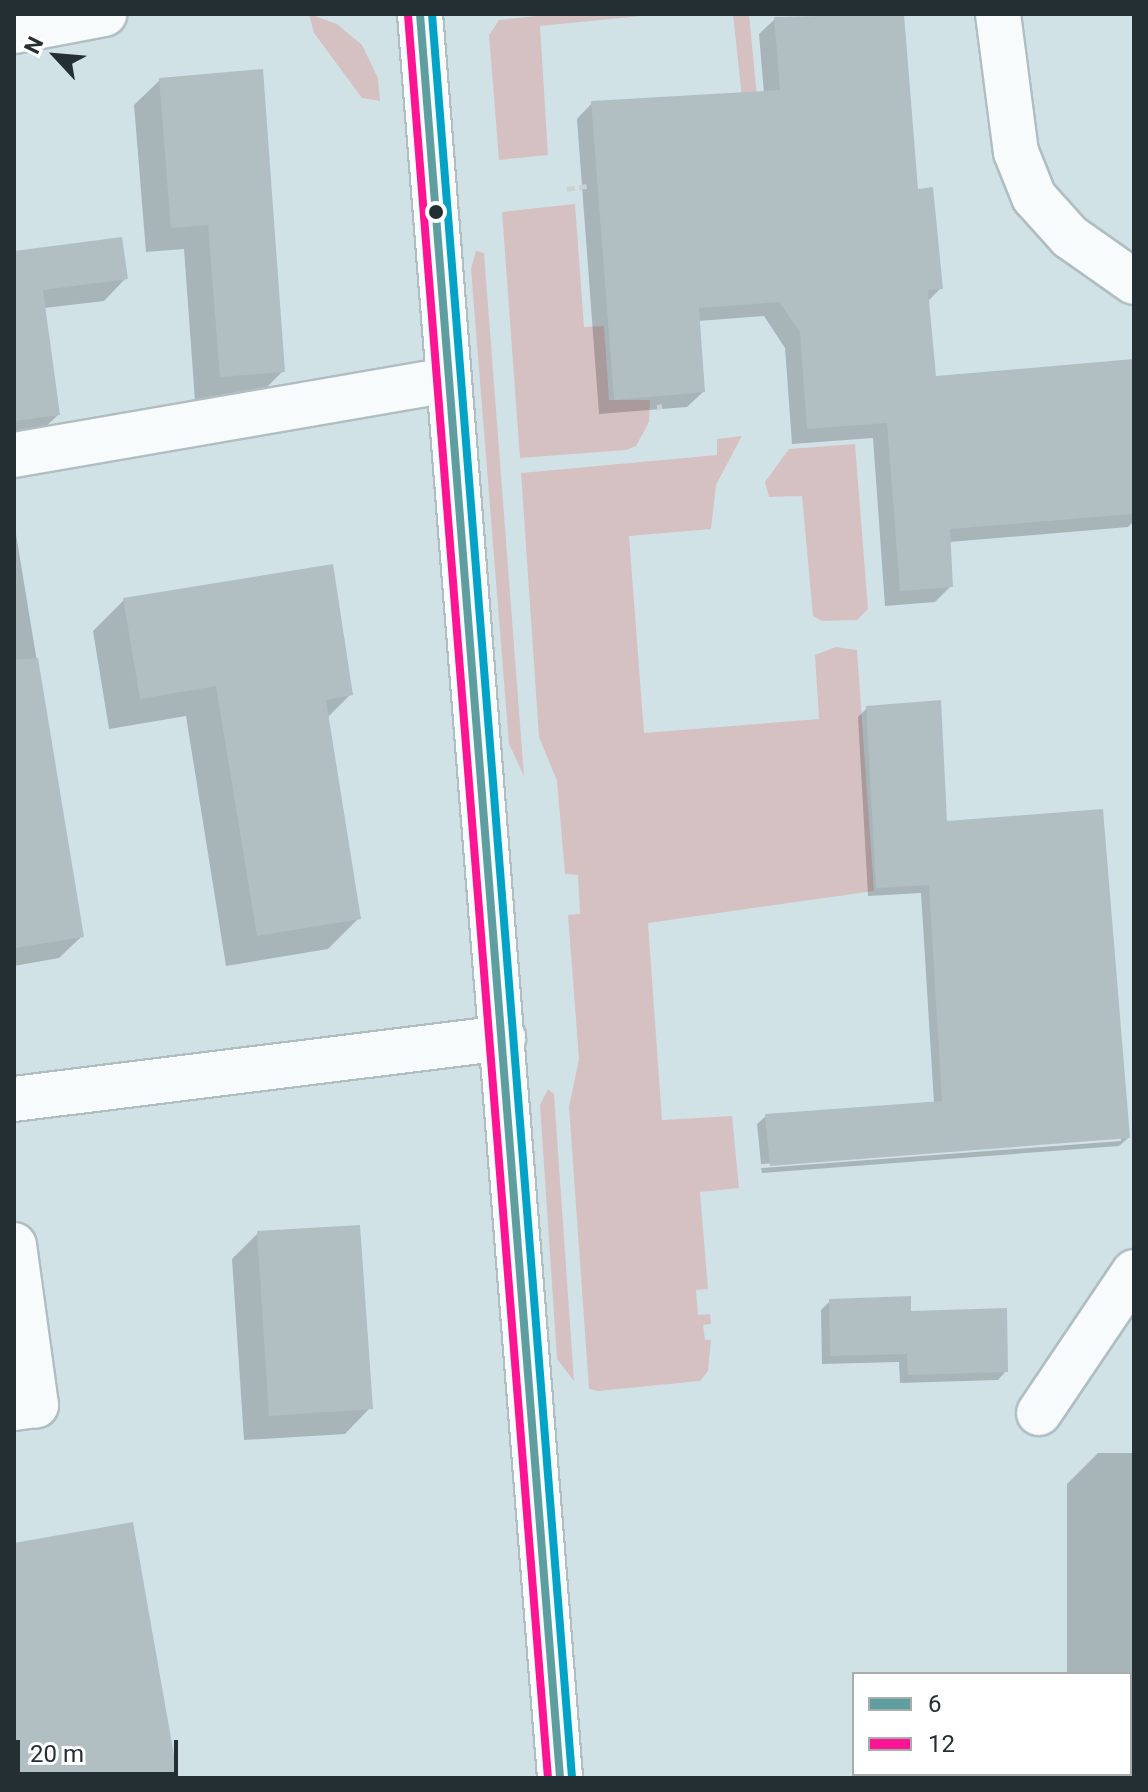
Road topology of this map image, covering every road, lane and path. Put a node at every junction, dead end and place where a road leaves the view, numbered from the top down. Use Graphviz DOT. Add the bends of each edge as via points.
graph roads {
  1 [pos="104,14"];
  2 [pos="420,14"];
  3 [pos="998,14"];
  4 [pos="14,31"];
  5 [pos="587,186"];
  6 [pos="567,189"];
  7 [pos="1134,282"];
  8 [pos="447,380"];
  9 [pos="14,455"];
  10 [pos="503,1038"];
  11 [pos="14,1099"];
  12 [pos="14,1245"];
  13 [pos="1134,1272"];
  14 [pos="14,1408"];
  15 [pos="1039,1413"];
  16 [pos="560,1778"];
  1 -- 4 [label="street"];
  2 -- 8 [label="street"];
  3 -- 7 [label="street" via="1016,152 1034,197 1070,237"];
  5 -- 6 [label="path"];
  8 -- 9 [label="street"];
  8 -- 10 [label="street"];
  10 -- 11 [label="street"];
  10 -- 16 [label="street"];
  12 -- 14 [label="street" via="36,1405"];
  13 -- 15 [label="street"];
}
